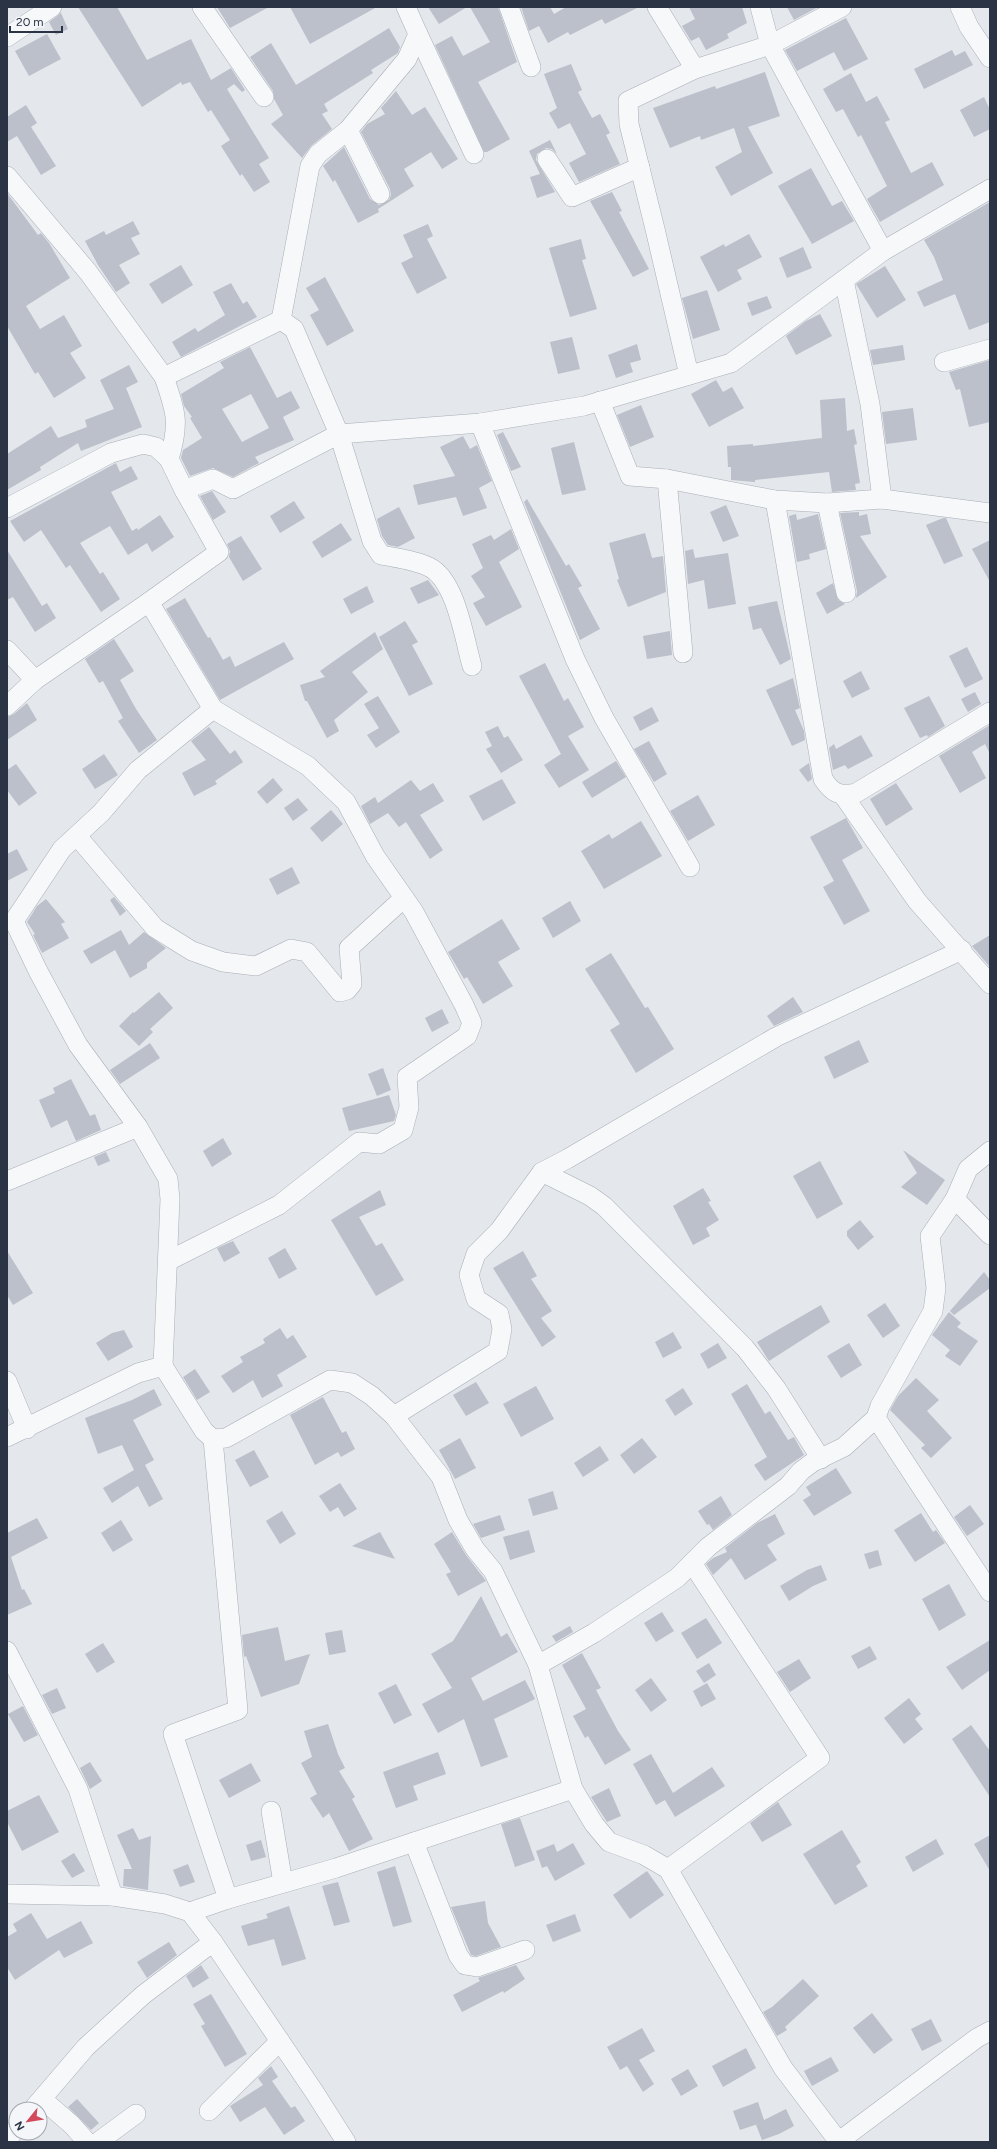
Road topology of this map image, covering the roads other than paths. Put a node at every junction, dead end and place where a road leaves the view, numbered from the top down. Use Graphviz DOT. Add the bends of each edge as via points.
graph roads {
  1 [pos="52,7"];
  2 [pos="202,7"];
  3 [pos="406,7"];
  4 [pos="509,7"];
  5 [pos="657,7"];
  6 [pos="760,7"];
  7 [pos="842,7"];
  8 [pos="960,7"];
  9 [pos="418,34"];
  10 [pos="7,37"];
  11 [pos="770,45"];
  12 [pos="990,58"];
  13 [pos="531,66"];
  14 [pos="694,69"];
  15 [pos="264,97"];
  16 [pos="348,130"];
  17 [pos="474,154"];
  18 [pos="547,159"];
  19 [pos="640,167"];
  20 [pos="8,179"];
  21 [pos="990,189"];
  22 [pos="380,194"];
  23 [pos="883,251"];
  24 [pos="844,280"];
  25 [pos="281,320"];
  26 [pos="990,349"];
  27 [pos="944,362"];
  28 [pos="688,375"];
  29 [pos="164,377"];
  30 [pos="600,401"];
  31 [pos="480,422"];
  32 [pos="339,434"];
  33 [pos="169,459"];
  34 [pos="667,479"];
  35 [pos="184,490"];
  36 [pos="882,499"];
  37 [pos="775,500"];
  38 [pos="827,503"];
  39 [pos="7,508"];
  40 [pos="990,512"];
  41 [pos="846,593"];
  42 [pos="150,602"];
  43 [pos="7,650"];
  44 [pos="683,652"];
  45 [pos="472,666"];
  46 [pos="35,680"];
  47 [pos="7,706"];
  48 [pos="212,709"];
  49 [pos="990,712"];
  50 [pos="843,795"];
  51 [pos="77,836"];
  52 [pos="690,867"];
  53 [pos="404,898"];
  54 [pos="10,923"];
  55 [pos="962,950"];
  56 [pos="990,984"];
  57 [pos="138,1127"];
  58 [pos="990,1151"];
  59 [pos="542,1172"];
  60 [pos="7,1181"];
  61 [pos="954,1199"];
  62 [pos="990,1235"];
  63 [pos="168,1261"];
  64 [pos="163,1366"];
  65 [pos="7,1381"];
  66 [pos="394,1416"];
  67 [pos="876,1418"];
  68 [pos="27,1429"];
  69 [pos="7,1437"];
  70 [pos="213,1439"];
  71 [pos="821,1459"];
  72 [pos="692,1562"];
  73 [pos="990,1592"];
  74 [pos="7,1651"];
  75 [pos="538,1665"];
  76 [pos="573,1789"];
  77 [pos="270,1811"];
  78 [pos="414,1842"];
  79 [pos="668,1869"];
  80 [pos="283,1883"];
  81 [pos="7,1894"];
  82 [pos="113,1896"];
  83 [pos="228,1899"];
  84 [pos="190,1912"];
  85 [pos="213,1942"];
  86 [pos="525,1950"];
  87 [pos="990,2031"];
  88 [pos="280,2041"];
  89 [pos="41,2101"];
  90 [pos="48,2110"];
  91 [pos="209,2111"];
  92 [pos="136,2114"];
  93 [pos="87,2142"];
  94 [pos="98,2142"];
  95 [pos="346,2142"];
  96 [pos="839,2142"];
  1 -- 10 [label="street"];
  2 -- 15 [label="street"];
  3 -- 9 [label="street"];
  4 -- 13 [label="street"];
  5 -- 14 [label="street"];
  6 -- 11 [label="street"];
  7 -- 11 [label="street"];
  8 -- 12 [label="street" via="969,27"];
  9 -- 16 [label="street" via="407,59"];
  9 -- 17 [label="street"];
  11 -- 14 [label="street"];
  11 -- 23 [label="street"];
  14 -- 19 [label="street" via="628,100 629,124"];
  16 -- 22 [label="street"];
  16 -- 25 [label="street" via="318,154 310,166"];
  18 -- 19 [label="street" via="572,197"];
  19 -- 28 [label="street"];
  20 -- 29 [label="street" via="88,272"];
  21 -- 23 [label="street"];
  23 -- 24 [label="street"];
  24 -- 28 [label="street" via="731,363"];
  24 -- 36 [label="street" via="870,404"];
  25 -- 29 [label="street"];
  25 -- 32 [label="street" via="294,329"];
  26 -- 27 [label="street"];
  28 -- 30 [label="street"];
  29 -- 33 [label="street" via="175,408 176,436"];
  30 -- 31 [label="street" via="584,406"];
  30 -- 34 [label="street" via="630,476"];
  31 -- 32 [label="street"];
  31 -- 52 [label="street" via="574,659 604,718"];
  32 -- 35 [label="street" via="233,489 213,479"];
  32 -- 45 [label="street" via="372,541 381,555 429,567 443,578 451,593"];
  33 -- 35 [label="street"];
  33 -- 39 [label="street" via="156,447 143,444 111,453"];
  34 -- 37 [label="street"];
  34 -- 44 [label="street"];
  35 -- 42 [label="street" via="219,552"];
  36 -- 38 [label="street"];
  36 -- 40 [label="street"];
  37 -- 38 [label="street"];
  37 -- 50 [label="street" via="823,779 830,789"];
  38 -- 41 [label="street"];
  42 -- 46 [label="street"];
  42 -- 48 [label="street"];
  43 -- 46 [label="street"];
  46 -- 47 [label="street"];
  48 -- 51 [label="street" via="138,770 101,813"];
  48 -- 53 [label="street" via="308,766 346,802 375,856"];
  49 -- 50 [label="street" via="856,793"];
  50 -- 55 [label="street" via="917,901"];
  51 -- 53 [label="street" via="155,928 192,951 223,962 256,966 291,949 307,952 340,992 348,990 352,984 349,948"];
  51 -- 54 [label="street" via="62,849"];
  53 -- 63 [label="street" via="464,1005 472,1023 467,1036 407,1077 409,1107 403,1130 396,1136 379,1144 358,1142 279,1205"];
  54 -- 57 [label="street" via="78,1045"];
  55 -- 56 [label="street"];
  55 -- 59 [label="street" via="776,1037 567,1160"];
  57 -- 60 [label="street"];
  57 -- 63 [label="street" via="168,1178"];
  58 -- 61 [label="street" via="968,1169"];
  59 -- 66 [label="street" via="499,1231 476,1254 469,1275 476,1299 499,1314 502,1329 498,1351"];
  59 -- 71 [label="street" via="590,1196 604,1206 745,1348 776,1388"];
  61 -- 62 [label="street"];
  61 -- 67 [label="street" via="930,1236 936,1288 933,1311 880,1406"];
  63 -- 64 [label="street"];
  64 -- 68 [label="street" via="138,1373"];
  64 -- 70 [label="street" via="204,1432"];
  65 -- 68 [label="street"];
  66 -- 70 [label="street" via="372,1396 352,1383 330,1380 226,1438"];
  66 -- 75 [label="street" via="441,1477 458,1520 475,1549 493,1571"];
  67 -- 71 [label="street" via="844,1447"];
  67 -- 73 [label="street"];
  68 -- 69 [label="street"];
  70 -- 83 [label="street" via="238,1710 173,1734"];
  71 -- 72 [label="street" via="801,1471 788,1486"];
  72 -- 75 [label="street" via="677,1578 627,1612 594,1634"];
  72 -- 79 [label="street" via="820,1758"];
  74 -- 82 [label="street" via="78,1789"];
  75 -- 76 [label="street"];
  76 -- 78 [label="street"];
  76 -- 79 [label="street" via="594,1824 609,1842 644,1855"];
  77 -- 80 [label="street"];
  78 -- 80 [label="street"];
  78 -- 86 [label="street" via="458,1955 465,1965 477,1967"];
  79 -- 96 [label="street" via="783,2068"];
  80 -- 83 [label="street"];
  81 -- 82 [label="street"];
  82 -- 84 [label="street" via="164,1904"];
  83 -- 84 [label="street"];
  84 -- 85 [label="street"];
  85 -- 88 [label="street"];
  85 -- 89 [label="street" via="143,1995 97,2036"];
  87 -- 96 [label="street" via="976,2038"];
  88 -- 91 [label="street"];
  88 -- 95 [label="street"];
  90 -- 93 [label="street" via="72,2126"];
  92 -- 94 [label="street"];
}
